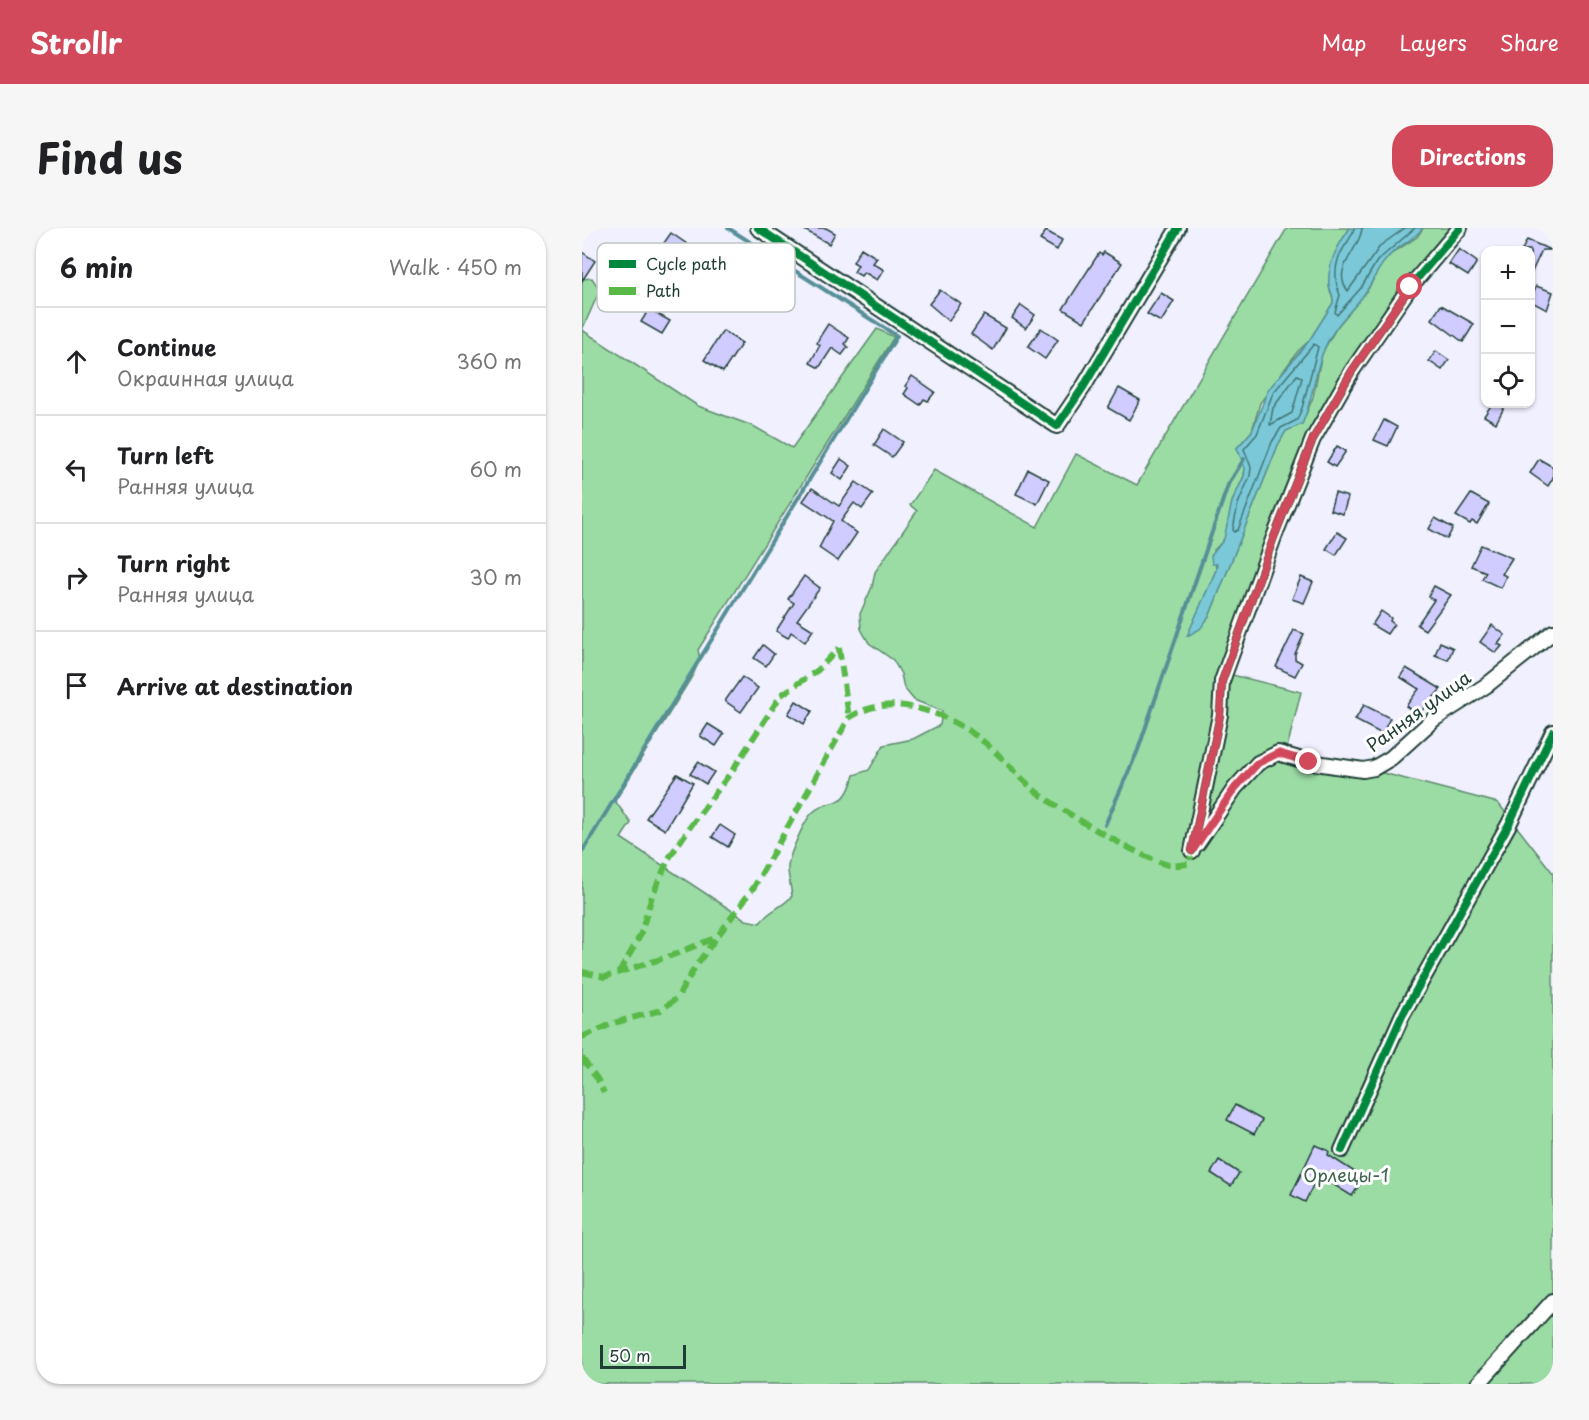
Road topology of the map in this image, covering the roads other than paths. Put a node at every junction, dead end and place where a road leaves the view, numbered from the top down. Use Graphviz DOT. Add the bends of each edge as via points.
graph roads {
  1 [pos="758,228"];
  2 [pos="1178,228"];
  3 [pos="1460,228"];
  4 [pos="781,243"];
  5 [pos="795,253"];
  6 [pos="1553,632"];
  7 [pos="1553,732"];
  8 [pos="1342,1150"];
  9 [pos="1553,1301"];
  10 [pos="1478,1384"];
  1 -- 4 [label="street"];
  2 -- 5 [label="street" via="1057,426"];
  3 -- 6 [label="street, Ранняя улица" via="1410,287 1352,371 1313,439 1222,681 1220,715 1192,851 1235,788 1258,763 1278,753 1309,762 1374,768"];
  7 -- 8 [label="street" via="1509,824 1402,1016"];
  9 -- 10 [label="street"];
}
